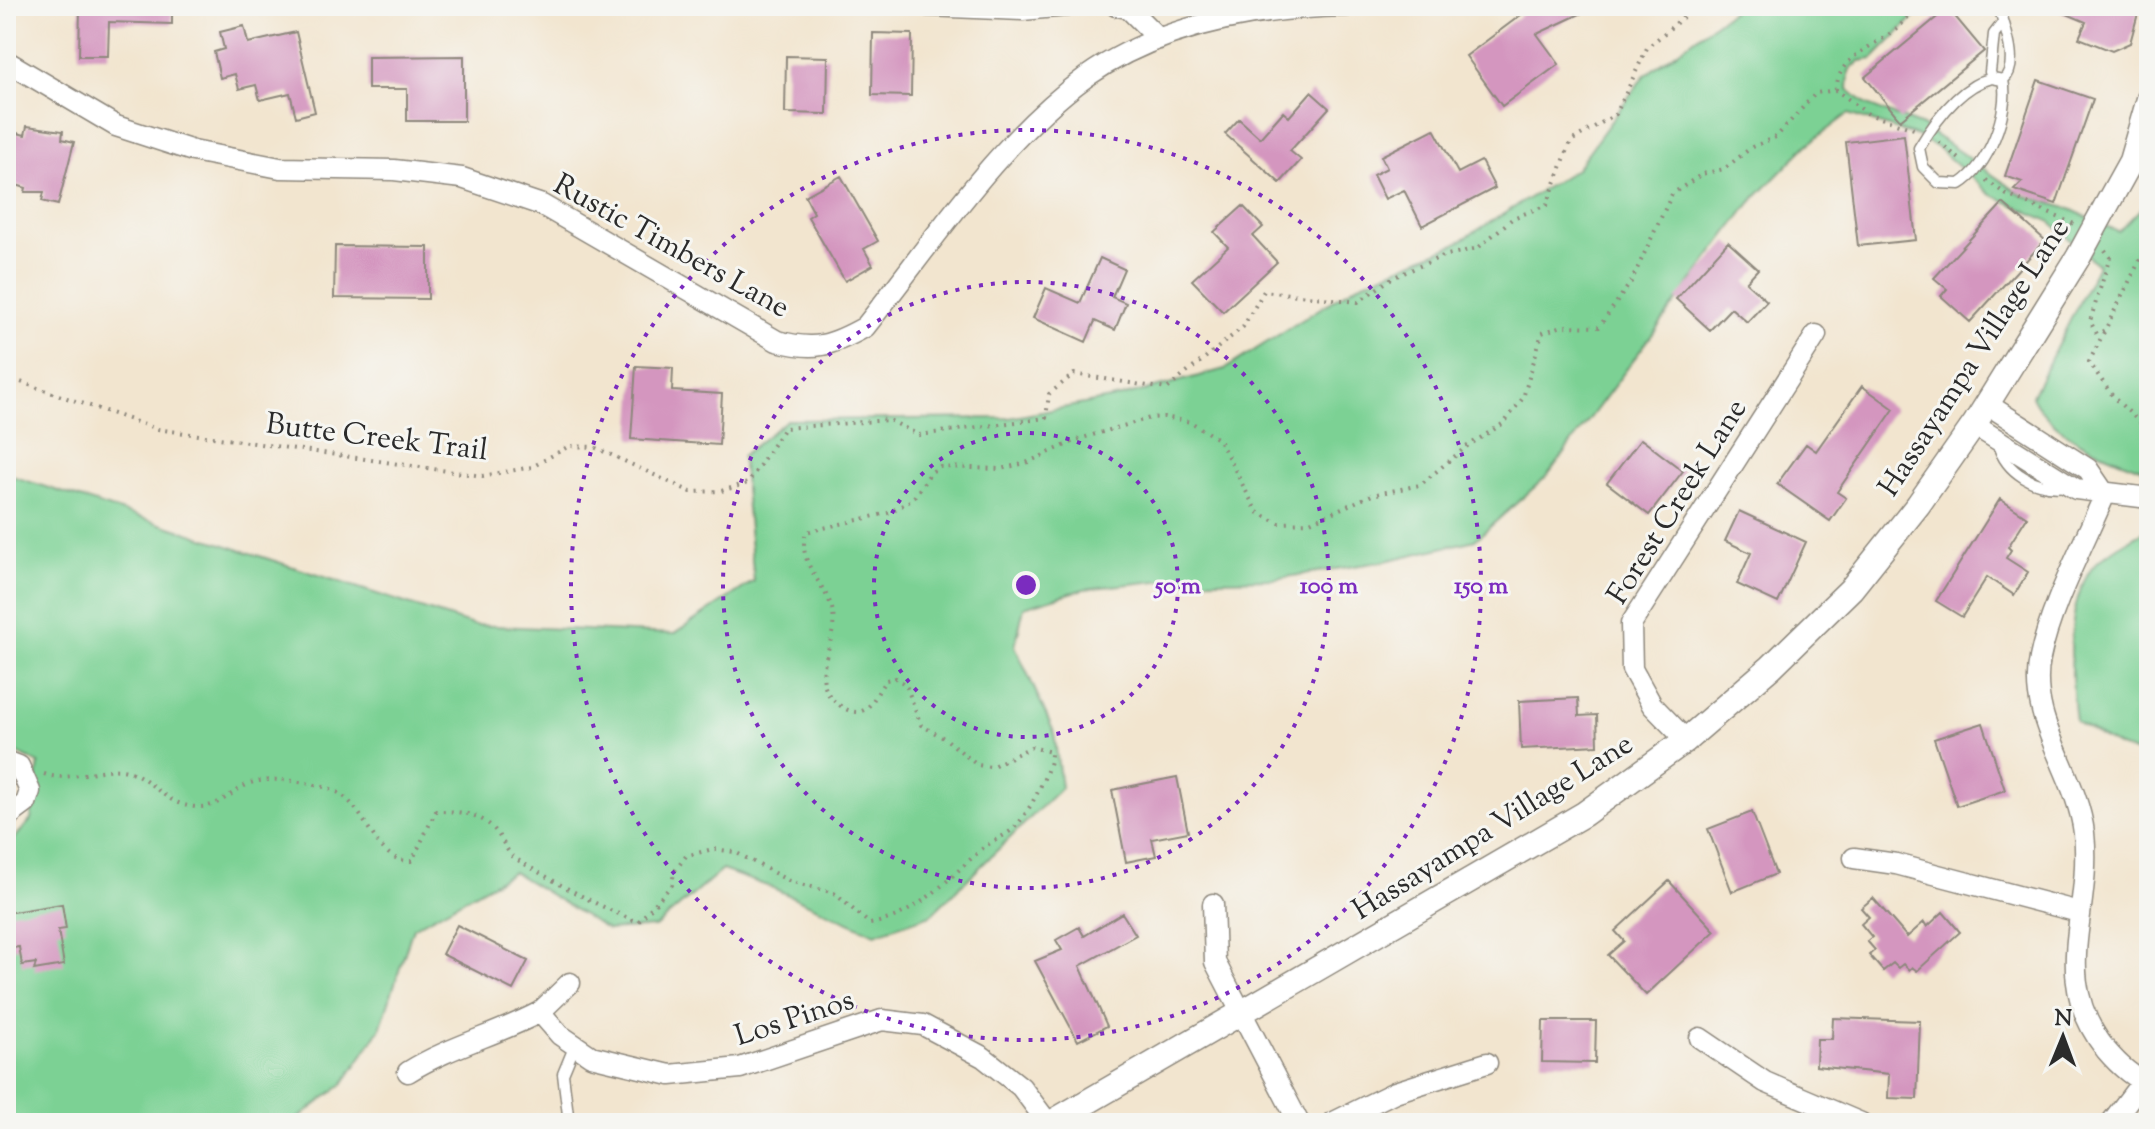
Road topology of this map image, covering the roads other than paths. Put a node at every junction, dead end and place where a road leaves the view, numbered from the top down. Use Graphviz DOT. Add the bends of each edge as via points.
graph roads {
  1 [pos="928,6"];
  2 [pos="1067,6"];
  3 [pos="1116,6"];
  4 [pos="1347,6"];
  5 [pos="1999,6"];
  6 [pos="2001,25"];
  7 [pos="1159,39"];
  8 [pos="6,61"];
  9 [pos="1997,79"];
  10 [pos="2149,99"];
  11 [pos="1816,335"];
  12 [pos="1981,415"];
  13 [pos="2071,456"];
  14 [pos="2065,480"];
  15 [pos="2105,494"];
  16 [pos="2149,498"];
  17 [pos="1686,740"];
  18 [pos="12,763"];
  19 [pos="6,818"];
  20 [pos="1854,858"];
  21 [pos="1213,904"];
  22 [pos="2079,912"];
  23 [pos="570,983"];
  24 [pos="540,1012"];
  25 [pos="1241,1016"];
  26 [pos="1700,1038"];
  27 [pos="575,1045"];
  28 [pos="1487,1063"];
  29 [pos="408,1072"];
  30 [pos="2146,1082"];
  31 [pos="569,1123"];
  32 [pos="1050,1123"];
  33 [pos="1299,1123"];
  34 [pos="1332,1123"];
  35 [pos="1861,1123"];
  36 [pos="2111,1123"];
  1 -- 2 [label="street"];
  3 -- 7 [label="street" via="1128,8"];
  4 -- 7 [label="street, Rustic Timbers Lane" via="1234,17"];
  5 -- 6 [label="lane"];
  6 -- 9 [label="lane" via="1994,34"];
  6 -- 9 [label="lane" via="2010,42 2009,73"];
  7 -- 8 [label="street, Rustic Timbers Lane" via="1089,75 1037,118 865,327 835,343 804,348 777,341 542,205 508,191 462,178 394,170 280,168 193,151 116,126"];
  9 -- 9 [label="lane" via="2006,98 1986,155 1955,185 1932,178 1918,155 1927,135 1941,114 1977,84"];
  10 -- 12 [label="street, Hassayampa Village Lane, bridge" via="2131,161 2088,250"];
  11 -- 17 [label="street, Forest Creek Lane" via="1631,624 1632,669 1652,705"];
  12 -- 13 [label="street"];
  12 -- 14 [label="street" via="1997,438"];
  12 -- 17 [label="street, Hassayampa Village Lane" via="1851,589"];
  13 -- 14 [label="street"];
  13 -- 15 [label="street" via="2096,476"];
  14 -- 15 [label="street" via="2089,493"];
  15 -- 16 [label="street"];
  15 -- 22 [label="street" via="2039,660 2045,725 2075,794 2084,834"];
  17 -- 25 [label="street, Hassayampa Village Lane" via="1584,814"];
  18 -- 19 [label="street" via="30,791 26,803"];
  20 -- 22 [label="street"];
  21 -- 25 [label="street" via="1215,962"];
  22 -- 30 [label="street" via="2078,1000 2092,1032 2115,1060"];
  23 -- 24 [label="street"];
  24 -- 27 [label="street, Los Pinos"];
  24 -- 29 [label="street" via="500,1033 442,1051"];
  25 -- 32 [label="street, Hassayampa Village Lane"];
  25 -- 33 [label="street"];
  26 -- 35 [label="street" via="1765,1082"];
  27 -- 31 [label="lane" via="563,1074"];
  27 -- 32 [label="street, Los Pinos" via="591,1056 670,1075 740,1068 882,1020 923,1025 983,1057 1021,1087"];
  28 -- 34 [label="street" via="1395,1092"];
  30 -- 36 [label="street"];
}
